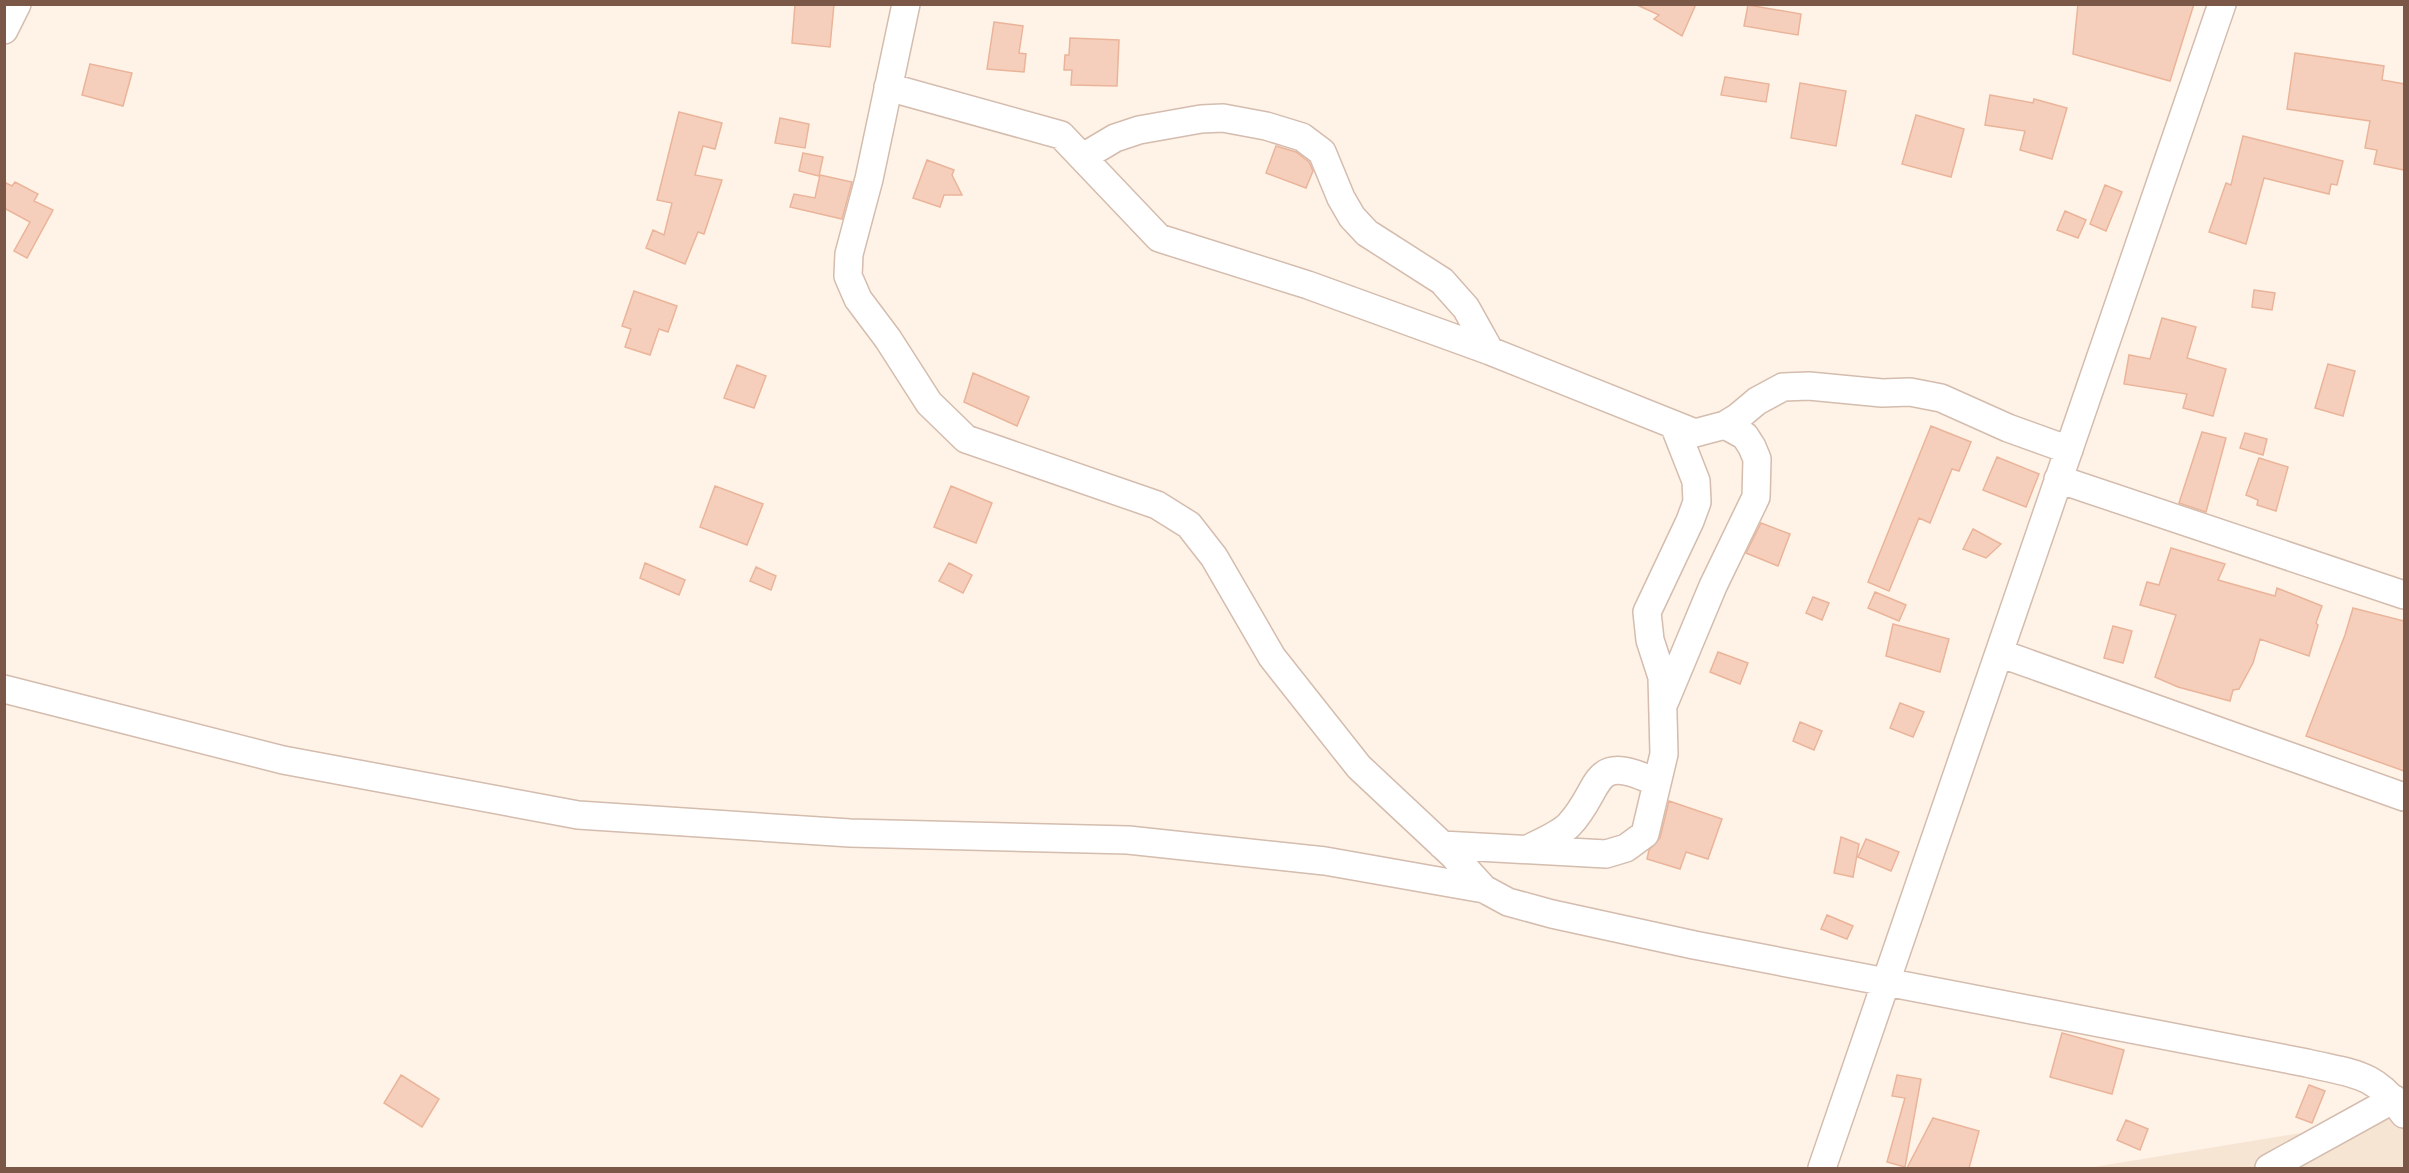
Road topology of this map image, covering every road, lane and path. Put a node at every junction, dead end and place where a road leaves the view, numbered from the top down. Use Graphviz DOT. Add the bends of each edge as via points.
graph roads {
  1 [pos="17,4"];
  2 [pos="906,4"];
  3 [pos="2222,4"];
  4 [pos="4,30"];
  5 [pos="888,87"];
  6 [pos="1083,157"];
  7 [pos="1490,351"];
  8 [pos="1674,425"];
  9 [pos="1725,425"];
  10 [pos="2069,450"];
  11 [pos="2058,479"];
  12 [pos="2404,595"];
  13 [pos="1999,653"];
  14 [pos="4,689"];
  15 [pos="1663,705"];
  16 [pos="1657,783"];
  17 [pos="2404,797"];
  18 [pos="1442,845"];
  19 [pos="1528,849"];
  20 [pos="1484,889"];
  21 [pos="1886,982"];
  22 [pos="2399,1106"];
  23 [pos="1822,1168"];
  24 [pos="2269,1168"];
  1 -- 4 [label="street"];
  2 -- 5 [label="street"];
  3 -- 10 [label="street"];
  5 -- 6 [label="street" via="1061,135"];
  5 -- 18 [label="street" via="849,254 848,276 858,299 929,403 966,439 1157,505 1189,525 1214,557 1272,657 1359,767"];
  6 -- 7 [label="street" via="1160,238 1308,285"];
  6 -- 7 [label="street" via="1139,129 1201,119 1222,118 1266,126 1302,138 1322,152 1352,217 1367,233 1442,281 1466,308"];
  7 -- 8 [label="street"];
  8 -- 9 [label="street" via="1695,433"];
  8 -- 15 [label="street" via="1696,481 1697,502 1647,612 1650,640 1662,677"];
  9 -- 10 [label="street" via="1757,400 1783,387 1910,392 1941,398"];
  9 -- 15 [label="street" via="1745,436 1752,447 1757,459 1756,497"];
  10 -- 11 [label="street"];
  11 -- 12 [label="street"];
  11 -- 13 [label="street"];
  13 -- 17 [label="street"];
  13 -- 21 [label="street"];
  14 -- 20 [label="street" via="283,760 578,815 850,833 1128,840 1325,861"];
  15 -- 16 [label="street" via="1664,754"];
  16 -- 19 [label="street" via="1637,774 1610,771 1600,776 1567,827"];
  16 -- 19 [label="street" via="1645,834 1626,848 1606,854"];
  18 -- 19 [label="street"];
  18 -- 20 [label="street"];
  20 -- 21 [label="street" via="1508,902 1552,914"];
  21 -- 22 [label="street" via="2361,1075 2381,1086"];
  21 -- 23 [label="street"];
  22 -- 24 [label="street"];
}
